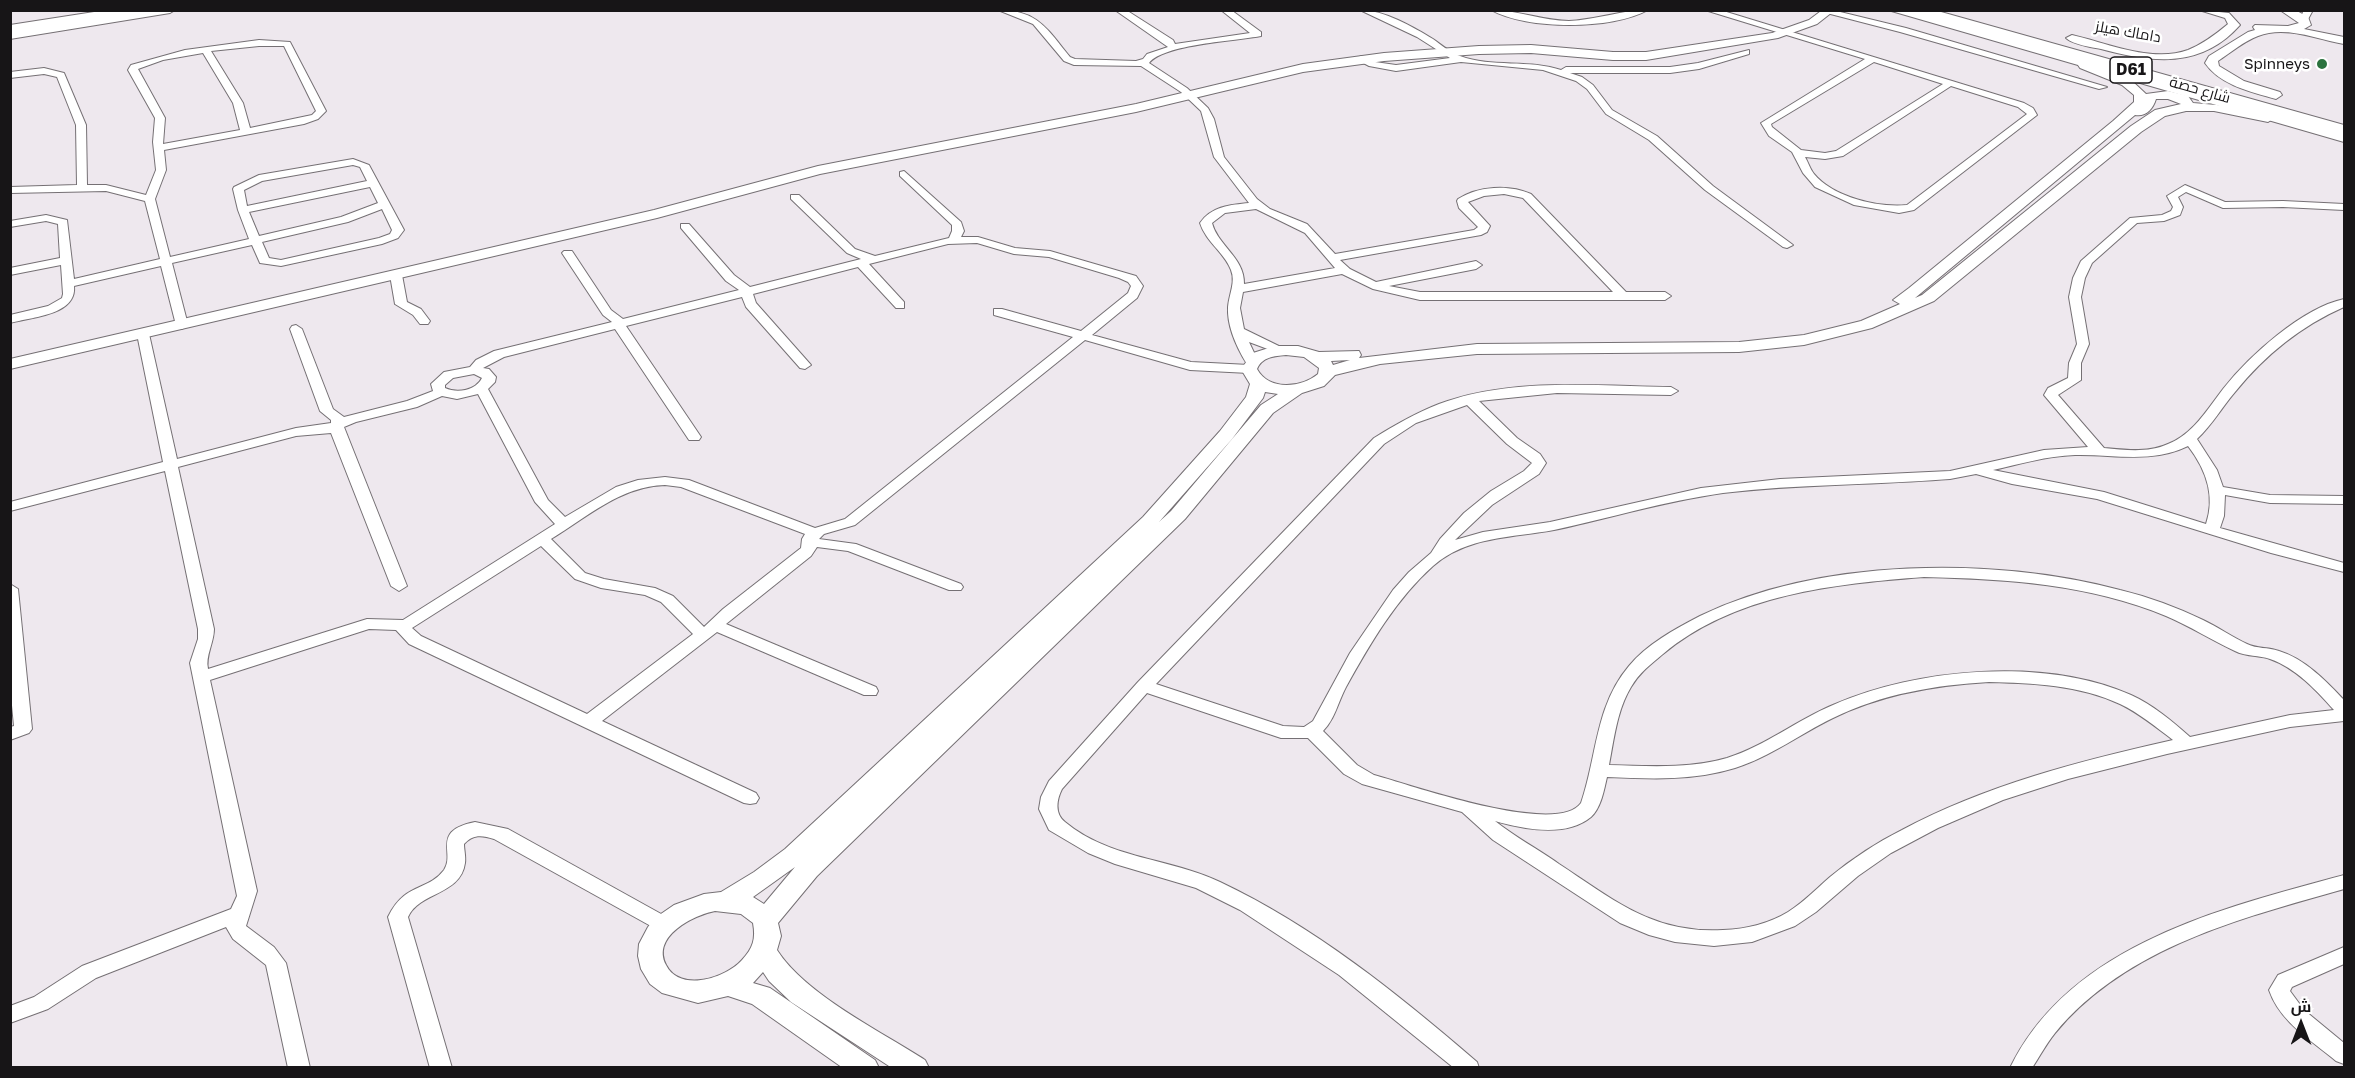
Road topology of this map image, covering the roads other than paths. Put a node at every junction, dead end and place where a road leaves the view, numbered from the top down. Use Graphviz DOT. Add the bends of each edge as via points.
graph roads {
  1 [pos="49,10"];
  2 [pos="138,10"];
  3 [pos="170,10"];
  4 [pos="1002,10"];
  5 [pos="1034,10"];
  6 [pos="1119,10"];
  7 [pos="1225,10"];
  8 [pos="1364,10"];
  9 [pos="1495,10"];
  10 [pos="1644,10"];
  11 [pos="1709,10"];
  12 [pos="1894,10"];
  13 [pos="1917,10"];
  14 [pos="1970,10"];
  15 [pos="2204,10"];
  16 [pos="2285,10"];
  17 [pos="1822,12"];
  18 [pos="2226,15"];
  19 [pos="10,16"];
  20 [pos="2306,17"];
  21 [pos="1025,18"];
  22 [pos="2270,29"];
  23 [pos="2288,29"];
  24 [pos="10,30"];
  25 [pos="1783,33"];
  26 [pos="2061,35"];
  27 [pos="10,36"];
  28 [pos="2344,36"];
  29 [pos="2214,38"];
  30 [pos="2344,41"];
  31 [pos="2235,45"];
  32 [pos="1173,47"];
  33 [pos="2200,47"];
  34 [pos="206,51"];
  35 [pos="1442,51"];
  36 [pos="1746,52"];
  37 [pos="2223,52"];
  38 [pos="1361,59"];
  39 [pos="1462,59"];
  40 [pos="1872,59"];
  41 [pos="1143,63"];
  42 [pos="2081,64"];
  43 [pos="1560,71"];
  44 [pos="10,75"];
  45 [pos="1950,83"];
  46 [pos="2102,87"];
  47 [pos="2276,95"];
  48 [pos="1189,96"];
  49 [pos="2344,114"];
  50 [pos="2127,123"];
  51 [pos="2302,126"];
  52 [pos="2344,130"];
  53 [pos="246,132"];
  54 [pos="2344,138"];
  55 [pos="159,148"];
  56 [pos="1799,153"];
  57 [pos="904,174"];
  58 [pos="373,183"];
  59 [pos="82,187"];
  60 [pos="58,188"];
  61 [pos="10,190"];
  62 [pos="10,196"];
  63 [pos="795,197"];
  64 [pos="150,199"];
  65 [pos="385,204"];
  66 [pos="1257,206"];
  67 [pos="2344,207"];
  68 [pos="243,210"];
  69 [pos="10,224"];
  70 [pos="685,226"];
  71 [pos="255,240"];
  72 [pos="954,240"];
  73 [pos="1787,245"];
  74 [pos="568,253"];
  75 [pos="1333,258"];
  76 [pos="67,260"];
  77 [pos="165,260"];
  78 [pos="866,261"];
  79 [pos="1476,265"];
  80 [pos="1345,270"];
  81 [pos="10,272"];
  82 [pos="396,275"];
  83 [pos="68,284"];
  84 [pos="1377,285"];
  85 [pos="1238,289"];
  86 [pos="746,290"];
  87 [pos="1623,296"];
  88 [pos="1665,296"];
  89 [pos="2344,303"];
  90 [pos="900,305"];
  91 [pos="998,312"];
  92 [pos="10,319"];
  93 [pos="424,321"];
  94 [pos="619,322"];
  95 [pos="182,325"];
  96 [pos="296,329"];
  97 [pos="1240,332"];
  98 [pos="143,334"];
  99 [pos="1083,336"];
  100 [pos="1281,350"];
  101 [pos="1316,357"];
  102 [pos="10,364"];
  103 [pos="805,365"];
  104 [pos="474,370"];
  105 [pos="1253,371"];
  106 [pos="1327,372"];
  107 [pos="481,388"];
  108 [pos="1296,390"];
  109 [pos="1671,391"];
  110 [pos="441,392"];
  111 [pos="1469,399"];
  112 [pos="336,426"];
  113 [pos="694,437"];
  114 [pos="2189,438"];
  115 [pos="2100,452"];
  116 [pos="171,464"];
  117 [pos="1980,471"];
  118 [pos="2218,490"];
  119 [pos="2344,500"];
  120 [pos="10,507"];
  121 [pos="564,525"];
  122 [pos="2212,530"];
  123 [pos="812,538"];
  124 [pos="542,539"];
  125 [pos="1434,556"];
  126 [pos="2344,568"];
  127 [pos="399,586"];
  128 [pos="955,586"];
  129 [pos="10,589"];
  130 [pos="401,626"];
  131 [pos="709,630"];
  132 [pos="201,677"];
  133 [pos="1144,686"];
  134 [pos="870,690"];
  135 [pos="2344,710"];
  136 [pos="2344,715"];
  137 [pos="589,722"];
  138 [pos="1310,731"];
  139 [pos="10,734"];
  140 [pos="2187,743"];
  141 [pos="1598,771"];
  142 [pos="750,798"];
  143 [pos="1467,807"];
  144 [pos="2344,882"];
  145 [pos="727,901"];
  146 [pos="237,915"];
  147 [pos="765,921"];
  148 [pos="665,924"];
  149 [pos="765,953"];
  150 [pos="2344,955"];
  151 [pos="726,986"];
  152 [pos="10,1015"];
  153 [pos="2344,1054"];
  154 [pos="299,1068"];
  155 [pos="441,1068"];
  156 [pos="865,1068"];
  157 [pos="915,1068"];
  158 [pos="1469,1068"];
  159 [pos="2020,1068"];
  1 -- 19 [label="highway"];
  2 -- 24 [label="highway"];
  3 -- 27 [label="street"];
  4 -- 21 [label="street"];
  5 -- 21 [label="street"];
  6 -- 32 [label="street"];
  7 -- 32 [label="street" via="1258,34"];
  8 -- 35 [label="street" via="1420,35"];
  9 -- 10 [label="street" via="1535,21 1574,24 1598,23"];
  11 -- 25 [label="street"];
  12 -- 42 [label="main road"];
  13 -- 52 [label="main road, شارع حصة / D61"];
  14 -- 26 [label="main road, شارع حصة / D61"];
  15 -- 18 [label="street"];
  16 -- 20 [label="street"];
  17 -- 25 [label="street" via="1813,22"];
  17 -- 46 [label="street" via="1909,32"];
  18 -- 22 [label="street"];
  18 -- 29 [label="street, داماك هيلز" via="2234,25"];
  20 -- 23 [label="street" via="2305,25"];
  20 -- 28 [label="street"];
  21 -- 41 [label="street" via="1038,24 1071,61"];
  22 -- 23 [label="street"];
  22 -- 31 [label="street" via="2256,32"];
  23 -- 30 [label="street"];
  25 -- 35 [label="street" via="1636,56 1517,49"];
  25 -- 40 [label="street"];
  26 -- 33 [label="street, داماك هيلز" via="2158,56 2185,55"];
  26 -- 47 [label="main road, شارع حصة / D61"];
  29 -- 31 [label="street"];
  29 -- 33 [label="street, داماك هيلز"];
  31 -- 37 [label="street"];
  32 -- 41 [label="street"];
  33 -- 37 [label="street"];
  34 -- 53 [label="street" via="238,103"];
  34 -- 53 [label="street" via="267,41 285,42 321,111 304,121"];
  34 -- 55 [label="street" via="150,60 133,68 160,118"];
  35 -- 38 [label="street"];
  35 -- 39 [label="street"];
  36 -- 43 [label="street" via="1670,70"];
  37 -- 47 [label="street" via="2211,63 2219,73"];
  38 -- 39 [label="street" via="1375,67 1389,68"];
  38 -- 48 [label="street" via="1294,70"];
  39 -- 43 [label="street"];
  40 -- 45 [label="street"];
  40 -- 56 [label="street" via="1768,121 1768,130"];
  41 -- 48 [label="street"];
  42 -- 50 [label="street" via="2120,78 2138,91 2141,101"];
  42 -- 51 [label="main road"];
  43 -- 73 [label="street" via="1584,82 1609,112 1653,138 1709,188"];
  44 -- 59 [label="street" via="44,71 61,75 82,131"];
  45 -- 56 [label="street" via="1839,154"];
  45 -- 56 [label="street" via="2024,107 2032,115 1910,208 1887,208 1833,193 1810,176"];
  47 -- 49 [label="main road, شارع حصة / D61"];
  48 -- 66 [label="street" via="1209,119 1220,159"];
  48 -- 82 [label="street" via="818,170 657,214"];
  50 -- 51 [label="street" via="2190,108 2231,111"];
  50 -- 101 [label="street" via="1915,291 1886,308 1856,318 1802,331 1739,338 1480,340"];
  50 -- 106 [label="street" via="1940,289 1898,313 1863,326 1758,346 1683,351 1476,348 1365,362"];
  51 -- 54 [label="main road"];
  53 -- 55 [label="street"];
  55 -- 64 [label="street" via="161,170"];
  57 -- 72 [label="street" via="957,224"];
  58 -- 65 [label="street"];
  58 -- 68 [label="street"];
  58 -- 68 [label="street" via="364,165 353,162 259,178 238,189"];
  59 -- 60 [label="street"];
  59 -- 64 [label="street" via="116,189"];
  60 -- 61 [label="street"];
  60 -- 62 [label="street"];
  63 -- 78 [label="street"];
  64 -- 77 [label="street"];
  65 -- 71 [label="street" via="344,220"];
  65 -- 71 [label="street" via="398,230 386,240 271,264 263,260"];
  66 -- 75 [label="street" via="1305,228"];
  66 -- 85 [label="street" via="1218,212 1206,223 1210,235 1235,267"];
  67 -- 115 [label="street" via="2223,205 2185,188 2172,196 2178,207 2176,213 2134,220 2096,251 2082,269 2076,287 2075,305 2083,344 2075,363 2074,381 2051,395"];
  68 -- 71 [label="street"];
  69 -- 76 [label="street" via="46,218 60,220"];
  70 -- 86 [label="street" via="730,278"];
  71 -- 77 [label="street"];
  72 -- 78 [label="street"];
  72 -- 99 [label="street" via="978,240 1014,251 1050,254 1132,279 1137,289 1133,296"];
  74 -- 94 [label="street" via="607,312"];
  75 -- 80 [label="street"];
  75 -- 87 [label="street" via="1477,233 1483,230 1483,224 1462,201 1472,195 1514,190 1527,196"];
  76 -- 81 [label="street"];
  76 -- 83 [label="street"];
  77 -- 83 [label="street"];
  77 -- 95 [label="street"];
  78 -- 86 [label="street"];
  78 -- 90 [label="street"];
  79 -- 84 [label="street"];
  80 -- 84 [label="street"];
  80 -- 85 [label="street"];
  82 -- 93 [label="street" via="401,303"];
  82 -- 95 [label="street"];
  83 -- 92 [label="street" via="69,297 63,303"];
  84 -- 87 [label="street" via="1420,296"];
  85 -- 97 [label="street" via="1234,312"];
  86 -- 94 [label="street"];
  86 -- 103 [label="street" via="750,304"];
  87 -- 88 [label="street"];
  89 -- 114 [label="street" via="2288,332 2240,378"];
  91 -- 99 [label="street"];
  94 -- 104 [label="street" via="499,354"];
  94 -- 113 [label="street"];
  95 -- 98 [label="street"];
  96 -- 112 [label="street" via="327,411 338,418"];
  97 -- 100 [label="street"];
  97 -- 105 [label="street"];
  98 -- 102 [label="street"];
  98 -- 116 [label="street"];
  99 -- 105 [label="street" via="1190,366"];
  99 -- 123 [label="street" via="850,522"];
  100 -- 101 [label="street"];
  100 -- 105 [label="street" via="1263,354"];
  101 -- 106 [label="street" via="1325,364"];
  104 -- 107 [label="street" via="489,376"];
  104 -- 110 [label="street" via="444,378 438,384"];
  105 -- 108 [label="street" via="1278,389"];
  105 -- 145 [label="street" via="1254,398 1150,521 794,855"];
  106 -- 108 [label="street" via="1318,384"];
  107 -- 110 [label="street" via="464,394"];
  107 -- 121 [label="street" via="542,502"];
  108 -- 147 [label="street" via="1267,409 1178,515 808,869"];
  109 -- 111 [label="street" via="1536,390"];
  110 -- 112 [label="street"];
  111 -- 125 [label="street" via="1539,463 1536,469 1472,513"];
  111 -- 133 [label="street" via="1410,420 1379,441"];
  112 -- 116 [label="street" via="296,432"];
  112 -- 127 [label="street"];
  114 -- 115 [label="street" via="2152,452"];
  114 -- 118 [label="street" via="2205,459"];
  115 -- 117 [label="street" via="2052,453"];
  116 -- 120 [label="street"];
  116 -- 132 [label="street" via="206,629 198,657"];
  117 -- 122 [label="street" via="2099,495"];
  117 -- 125 [label="street" via="1703,492 1547,527 1474,538"];
  118 -- 119 [label="street" via="2270,499"];
  118 -- 122 [label="street"];
  121 -- 123 [label="street" via="622,489 665,481 684,483"];
  121 -- 124 [label="street"];
  122 -- 126 [label="street"];
  123 -- 128 [label="street" via="851,547"];
  123 -- 131 [label="street" via="806,553"];
  124 -- 130 [label="street"];
  124 -- 131 [label="street" via="580,576 649,591 667,599"];
  125 -- 138 [label="street" via="1376,627 1334,694 1322,722"];
  129 -- 139 [label="street" via="23,729"];
  130 -- 132 [label="street" via="367,624"];
  130 -- 137 [label="street" via="415,640"];
  131 -- 134 [label="street"];
  131 -- 137 [label="street"];
  132 -- 146 [label="street" via="247,891"];
  133 -- 138 [label="street" via="1281,732"];
  133 -- 158 [label="street" via="1051,792 1048,808 1054,823 1119,858 1196,879 1272,921 1391,1003"];
  135 -- 141 [label="street" via="2312,679 2279,656 2245,650 2181,616 2129,597 2012,574 1944,572 1879,576 1746,603 1702,620 1664,643 1636,668 1618,694 1608,718"];
  136 -- 140 [label="street" via="2304,718"];
  137 -- 142 [label="street"];
  138 -- 143 [label="street" via="1328,742 1344,765 1359,776"];
  140 -- 141 [label="street" via="2146,711 2109,693 2046,680 1981,676 1928,682 1865,699 1816,719 1747,756 1715,767 1677,772"];
  140 -- 143 [label="street" via="2072,770 1956,812 1876,854 1787,922 1729,937 1690,937 1638,923 1502,836"];
  141 -- 143 [label="street" via="1590,805 1567,821 1523,821"];
  144 -- 159 [label="street" via="2217,920 2136,957 2064,1010"];
  145 -- 147 [label="street" via="754,909"];
  145 -- 148 [label="street" via="690,907"];
  146 -- 152 [label="street" via="89,972 41,1003"];
  146 -- 154 [label="street" via="239,933 267,950 276,963"];
  147 -- 149 [label="street" via="769,936"];
  148 -- 151 [label="street" via="651,948 658,975 665,982 687,990"];
  148 -- 155 [label="street" via="501,834 480,828 462,834 455,843 456,861 451,874 408,900 398,917"];
  149 -- 151 [label="street" via="749,972"];
  149 -- 157 [label="street" via="778,974 800,994"];
  150 -- 153 [label="street" via="2285,981 2279,990 2288,1008"];
  151 -- 156 [label="street" via="761,996"];
}
